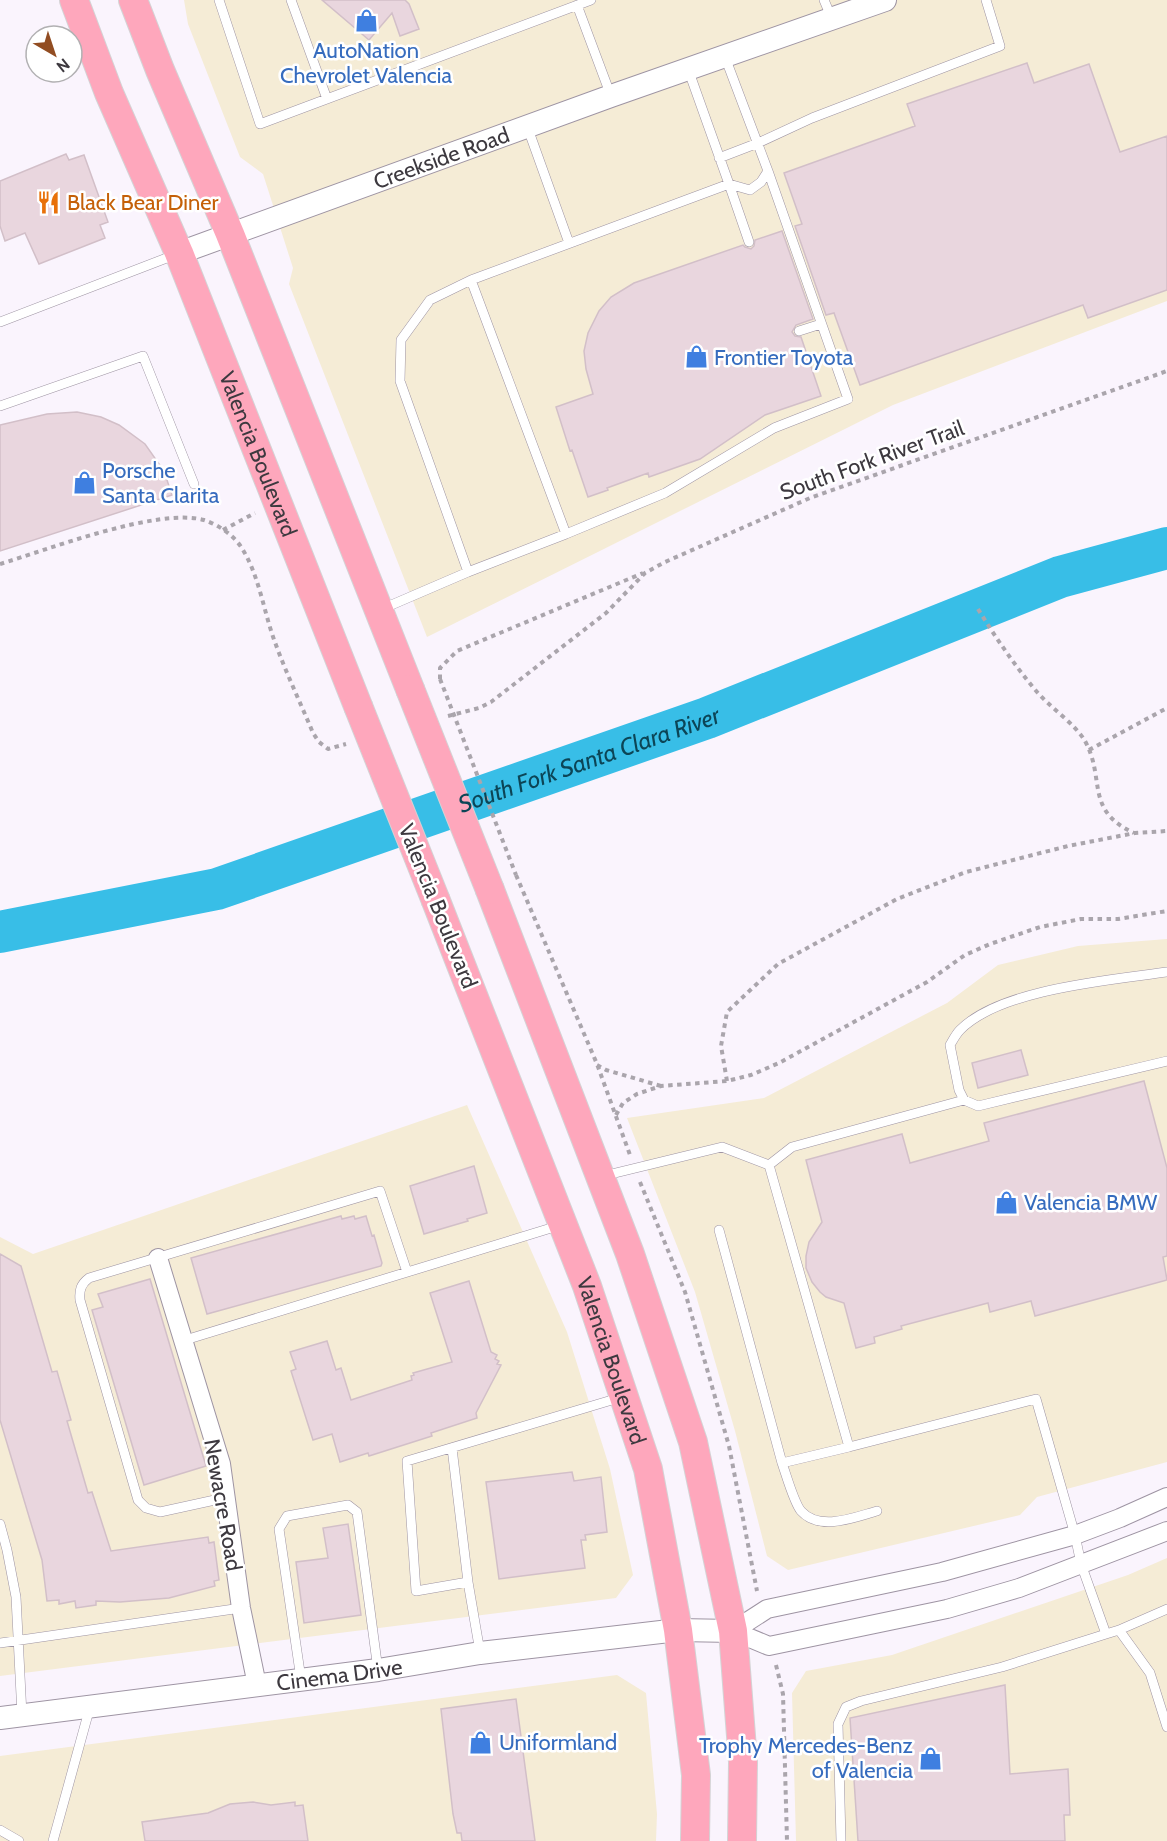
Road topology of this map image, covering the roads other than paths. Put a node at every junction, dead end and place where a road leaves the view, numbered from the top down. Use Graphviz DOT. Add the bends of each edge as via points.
graph roads {
  1 [pos="74,0"];
  2 [pos="133,0"];
  3 [pos="219,0"];
  4 [pos="291,0"];
  5 [pos="591,0"];
  6 [pos="885,0"];
  7 [pos="986,0"];
  8 [pos="577,5"];
  9 [pos="828,9"];
  10 [pos="725,57"];
  11 [pos="688,69"];
  12 [pos="611,96"];
  13 [pos="327,99"];
  14 [pos="527,126"];
  15 [pos="758,143"];
  16 [pos="719,158"];
  17 [pos="768,171"];
  18 [pos="729,184"];
  19 [pos="230,234"];
  20 [pos="749,242"];
  21 [pos="569,243"];
  22 [pos="179,253"];
  23 [pos="471,280"];
  24 [pos="0,322"];
  25 [pos="821,324"];
  26 [pos="799,331"];
  27 [pos="0,406"];
  28 [pos="195,484"];
  29 [pos="566,534"];
  30 [pos="468,572"];
  31 [pos="379,610"];
  32 [pos="1167,972"];
  33 [pos="1167,1062"];
  34 [pos="964,1100"];
  35 [pos="769,1166"];
  36 [pos="600,1176"];
  37 [pos="563,1224"];
  38 [pos="718,1230"];
  39 [pos="158,1258"];
  40 [pos="407,1272"];
  41 [pos="182,1341"];
  42 [pos="624,1397"];
  43 [pos="849,1447"];
  44 [pos="452,1448"];
  45 [pos="782,1463"];
  46 [pos="1167,1497"];
  47 [pos="224,1498"];
  48 [pos="877,1511"];
  49 [pos="0,1524"];
  50 [pos="1167,1531"];
  51 [pos="1075,1535"];
  52 [pos="1081,1564"];
  53 [pos="468,1582"];
  54 [pos="241,1608"];
  55 [pos="1167,1609"];
  56 [pos="678,1630"];
  57 [pos="1119,1630"];
  58 [pos="733,1631"];
  59 [pos="1106,1634"];
  60 [pos="18,1641"];
  61 [pos="0,1643"];
  62 [pos="480,1653"];
  63 [pos="378,1670"];
  64 [pos="302,1679"];
  65 [pos="256,1685"];
  66 [pos="90,1707"];
  67 [pos="11,1716"];
  68 [pos="1167,1726"];
  69 [pos="0,1830"];
  70 [pos="19,1841"];
  71 [pos="53,1841"];
  72 [pos="695,1841"];
  73 [pos="742,1841"];
  74 [pos="841,1841"];
  1 -- 22 [label="main road, Valencia Boulevard" via="109,93"];
  2 -- 19 [label="main road"];
  3 -- 13 [label="lane" via="260,124"];
  4 -- 13 [label="lane"];
  5 -- 8 [label="lane"];
  6 -- 9 [label="street, Creekside Road"];
  7 -- 15 [label="lane" via="1000,46 812,118"];
  8 -- 12 [label="lane"];
  8 -- 13 [label="lane"];
  9 -- 10 [label="street, Creekside Road"];
  10 -- 11 [label="street, Creekside Road"];
  10 -- 15 [label="lane"];
  11 -- 12 [label="street, Creekside Road"];
  11 -- 16 [label="lane"];
  12 -- 14 [label="street, Creekside Road"];
  14 -- 19 [label="street, Creekside Road"];
  14 -- 21 [label="lane"];
  15 -- 16 [label="lane"];
  15 -- 17 [label="lane"];
  16 -- 18 [label="lane"];
  17 -- 18 [label="lane" via="750,190"];
  17 -- 25 [label="lane"];
  18 -- 20 [label="lane"];
  18 -- 21 [label="lane"];
  19 -- 22 [label="street, Creekside Road"];
  19 -- 31 [label="main road"];
  21 -- 23 [label="lane"];
  22 -- 24 [label="lane, Creekside Road"];
  22 -- 37 [label="main road, Valencia Boulevard, bridge"];
  23 -- 29 [label="lane"];
  23 -- 30 [label="lane" via="430,300 401,340 400,381"];
  25 -- 26 [label="lane"];
  25 -- 29 [label="lane" via="848,399 774,428 665,493"];
  27 -- 28 [label="lane" via="143,356"];
  29 -- 30 [label="lane"];
  30 -- 31 [label="lane"];
  31 -- 36 [label="main road, bridge"];
  32 -- 34 [label="lane" via="1070,986 1001,1004 977,1017 959,1030 950,1045"];
  33 -- 34 [label="lane" via="978,1106"];
  34 -- 35 [label="lane" via="792,1147"];
  35 -- 36 [label="lane" via="722,1147"];
  35 -- 43 [label="lane"];
  36 -- 58 [label="main road" via="693,1442"];
  37 -- 40 [label="lane"];
  37 -- 42 [label="main road, Valencia Boulevard"];
  38 -- 45 [label="lane"];
  39 -- 40 [label="lane" via="381,1191"];
  39 -- 41 [label="street, Newacre Road"];
  39 -- 47 [label="lane" via="89,1278 79,1291 80,1300 138,1500 160,1512"];
  40 -- 41 [label="lane"];
  41 -- 47 [label="street, Newacre Road" via="221,1464"];
  42 -- 44 [label="lane"];
  42 -- 56 [label="main road, Valencia Boulevard" via="648,1469"];
  43 -- 45 [label="lane"];
  43 -- 51 [label="lane" via="1036,1399"];
  44 -- 53 [label="lane"];
  44 -- 53 [label="lane" via="407,1461 416,1591"];
  45 -- 48 [label="lane" via="801,1511 818,1521 835,1523"];
  46 -- 51 [label="street"];
  47 -- 54 [label="street, Newacre Road"];
  49 -- 60 [label="lane" via="16,1597"];
  50 -- 52 [label="street"];
  51 -- 52 [label="lane"];
  51 -- 58 [label="street" via="942,1572 767,1609"];
  52 -- 58 [label="street" via="1019,1588 947,1609 772,1645"];
  52 -- 59 [label="lane"];
  53 -- 62 [label="lane"];
  54 -- 60 [label="lane"];
  54 -- 65 [label="street, Newacre Road"];
  55 -- 57 [label="lane"];
  56 -- 58 [label="street, Cinema Drive"];
  56 -- 62 [label="street, Cinema Drive"];
  56 -- 72 [label="main road, Valencia Boulevard" via="696,1775"];
  57 -- 59 [label="lane"];
  57 -- 68 [label="lane" via="1150,1673"];
  58 -- 73 [label="main road" via="743,1762"];
  59 -- 74 [label="lane" via="1002,1667 846,1707 838,1724"];
  60 -- 61 [label="lane"];
  60 -- 67 [label="lane"];
  62 -- 63 [label="street, Cinema Drive"];
  63 -- 64 [label="street, Cinema Drive"];
  63 -- 64 [label="lane" via="357,1512 348,1505 287,1516 279,1529"];
  64 -- 65 [label="street, Cinema Drive"];
  65 -- 66 [label="street, Cinema Drive"];
  66 -- 67 [label="street, Cinema Drive"];
  66 -- 71 [label="lane"];
  69 -- 70 [label="lane"];
}
